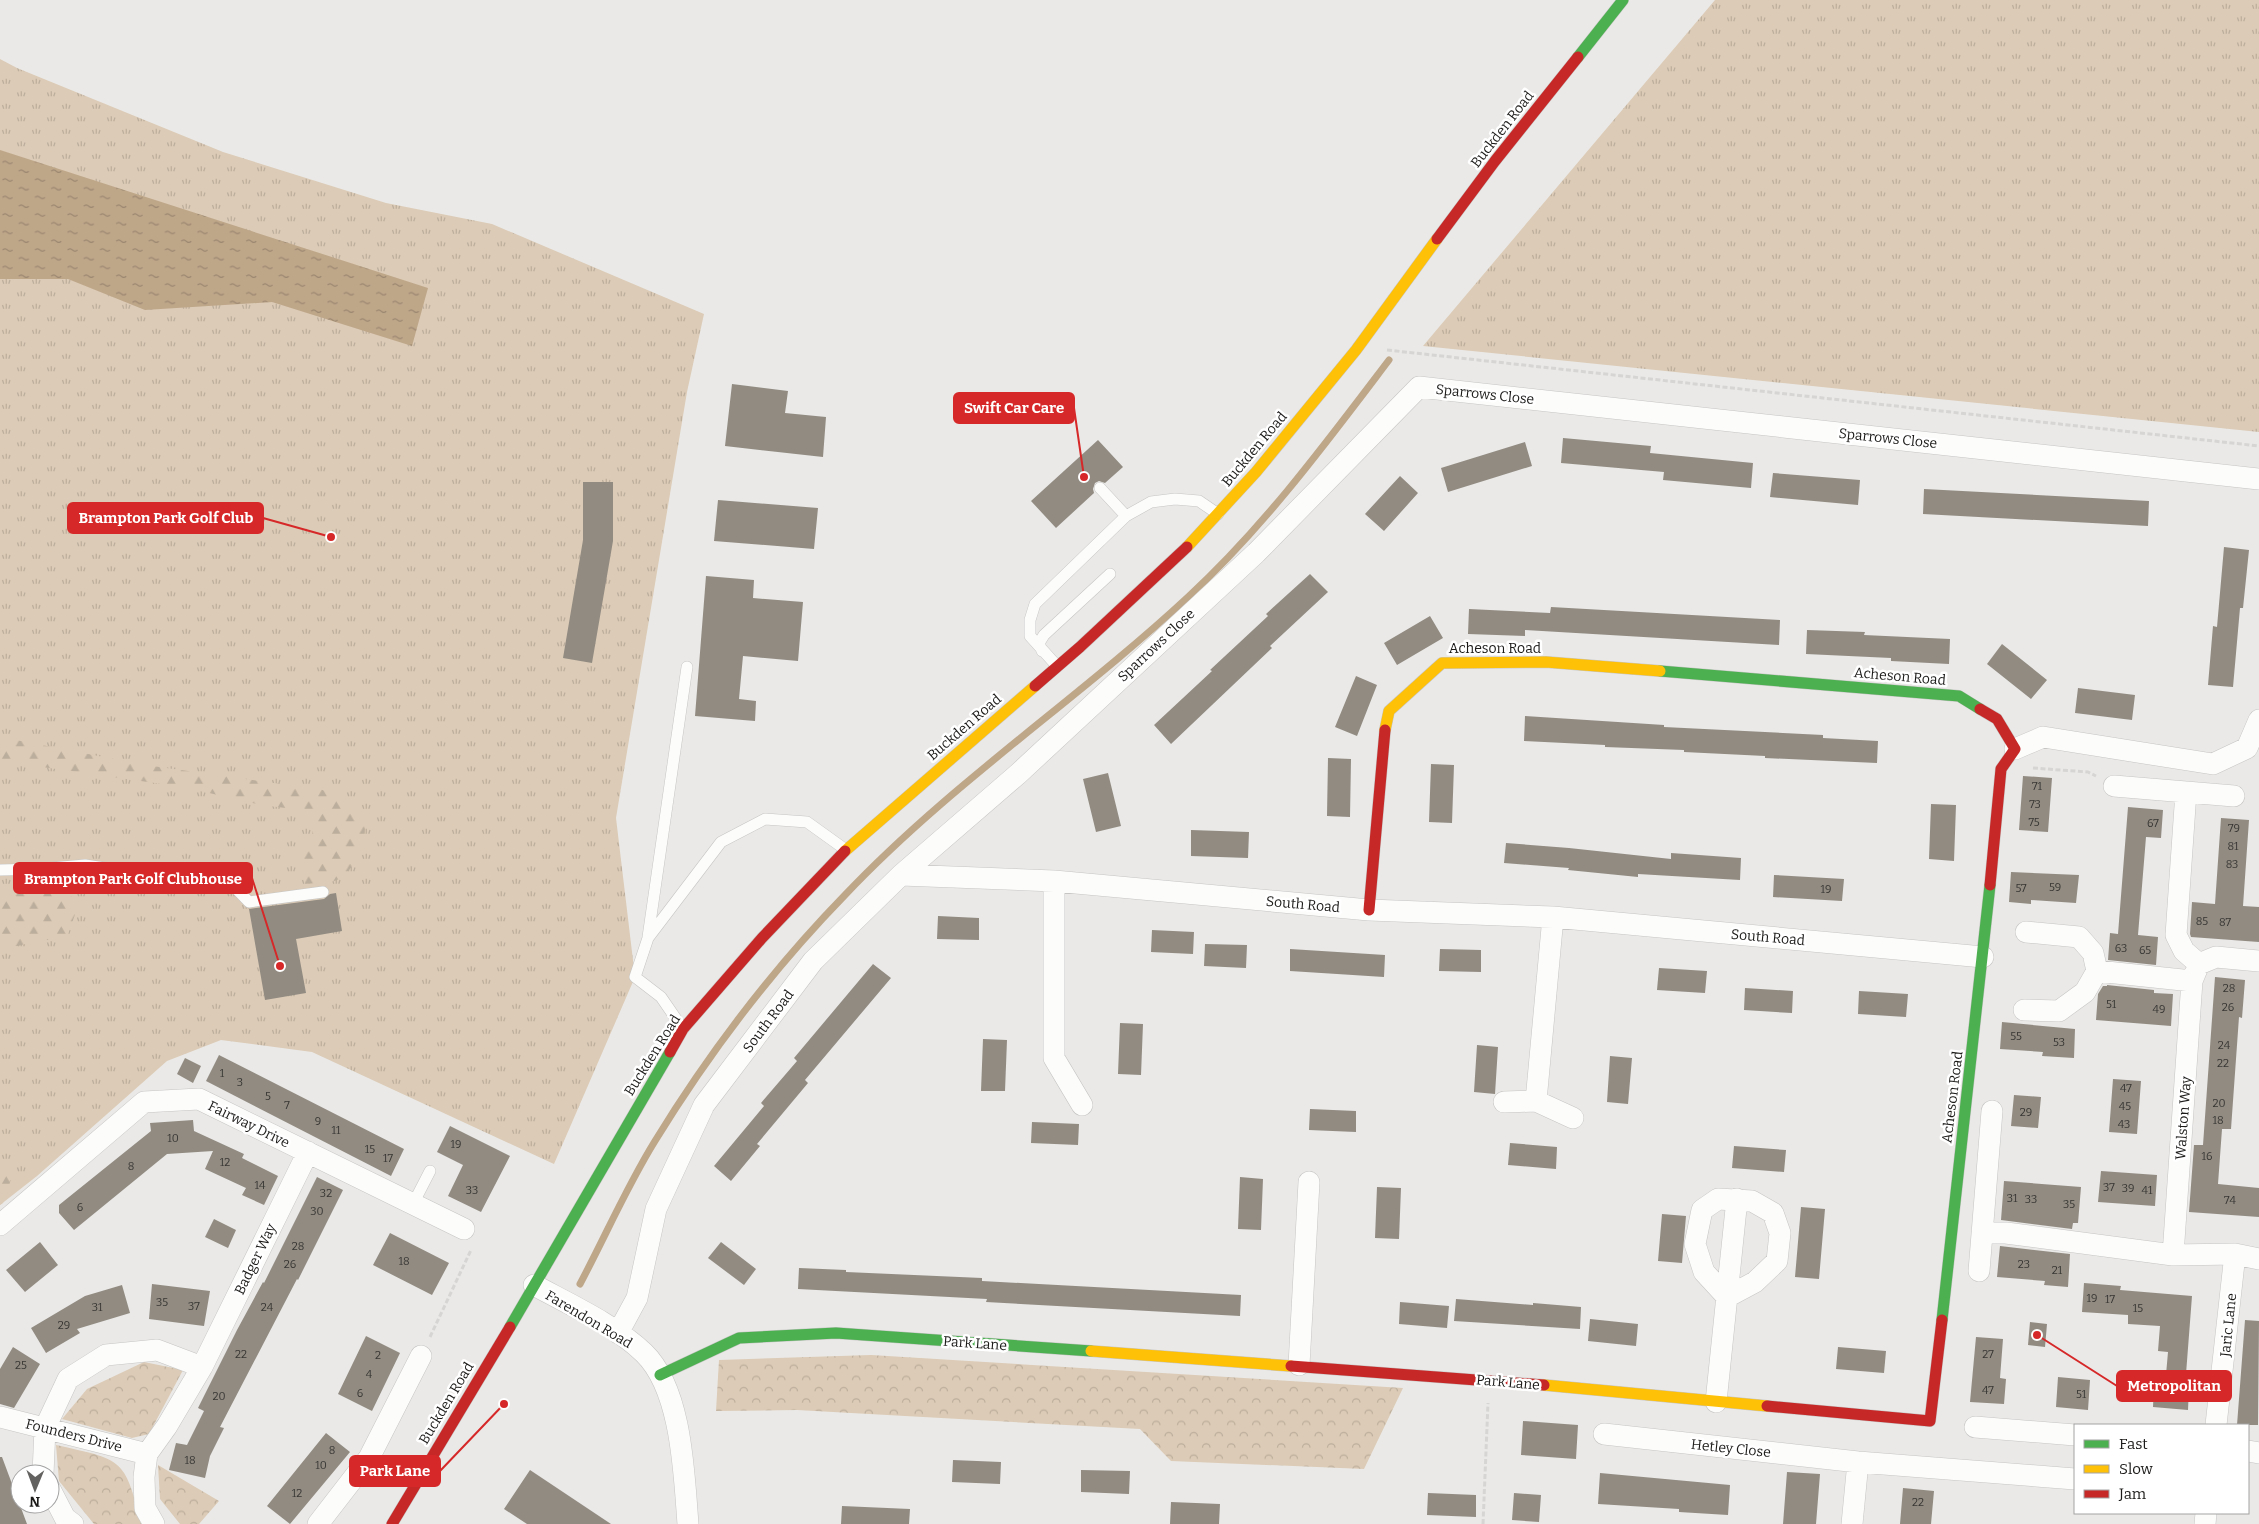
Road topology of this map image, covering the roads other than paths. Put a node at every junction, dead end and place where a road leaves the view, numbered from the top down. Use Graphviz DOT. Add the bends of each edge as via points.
graph roads {
  1 [pos="1623,0"];
  2 [pos="2259,479"];
  3 [pos="1100,488"];
  4 [pos="1218,514"];
  5 [pos="1126,516"];
  6 [pos="1110,574"];
  7 [pos="1042,651"];
  8 [pos="1057,666"];
  9 [pos="686,667"];
  10 [pos="2259,724"];
  11 [pos="2015,749"];
  12 [pos="2114,786"];
  13 [pos="2186,792"];
  14 [pos="2234,796"];
  15 [pos="846,850"];
  16 [pos="0,870"];
  17 [pos="901,875"];
  18 [pos="1054,881"];
  19 [pos="323,892"];
  20 [pos="1369,910"];
  21 [pos="1553,917"];
  22 [pos="2026,932"];
  23 [pos="648,938"];
  24 [pos="1983,957"];
  25 [pos="2259,962"];
  26 [pos="2097,971"];
  27 [pos="2195,972"];
  28 [pos="2024,1010"];
  29 [pos="682,1029"];
  30 [pos="1536,1101"];
  31 [pos="1504,1102"];
  32 [pos="1082,1104"];
  33 [pos="1992,1110"];
  34 [pos="1573,1118"];
  35 [pos="308,1152"];
  36 [pos="430,1171"];
  37 [pos="1309,1182"];
  38 [pos="1737,1199"];
  39 [pos="413,1204"];
  40 [pos="0,1225"];
  41 [pos="464,1229"];
  42 [pos="1982,1233"];
  43 [pos="2235,1254"];
  44 [pos="2173,1255"];
  45 [pos="2259,1259"];
  46 [pos="1979,1271"];
  47 [pos="534,1285"];
  48 [pos="1727,1297"];
  49 [pos="618,1333"];
  50 [pos="421,1356"];
  51 [pos="1299,1365"];
  52 [pos="202,1367"];
  53 [pos="660,1375"];
  54 [pos="1716,1402"];
  55 [pos="0,1417"];
  56 [pos="1930,1421"];
  57 [pos="2216,1424"];
  58 [pos="1975,1427"];
  59 [pos="45,1428"];
  60 [pos="1604,1434"];
  61 [pos="2074,1435"];
  62 [pos="148,1454"];
  63 [pos="1858,1462"];
  64 [pos="43,1464"];
  65 [pos="2074,1479"];
  66 [pos="60,1508"];
  67 [pos="73,1524"];
  68 [pos="154,1524"];
  69 [pos="318,1524"];
  70 [pos="392,1524"];
  71 [pos="688,1524"];
  72 [pos="1852,1524"];
  1 -- 4 [label="street, Buckden Road" via="1495,160 1356,350"];
  2 -- 17 [label="street, Sparrows Close" via="1419,387 1256,553 1018,774"];
  3 -- 5 [label="lane"];
  4 -- 5 [label="lane" via="1199,501 1175,499 1151,502"];
  4 -- 8 [label="street, Buckden Road" via="1122,610"];
  5 -- 7 [label="lane" via="1035,604 1030,636"];
  6 -- 7 [label="lane" via="1044,635 1039,643"];
  7 -- 8 [label="lane"];
  8 -- 15 [label="street, Buckden Road"];
  9 -- 23 [label="lane"];
  10 -- 11 [label="street" via="2248,748 2213,764 2043,737"];
  11 -- 20 [label="street, Acheson Road" via="1997,719 1959,696 1546,662 1442,663 1389,712 1383,744"];
  11 -- 24 [label="street, Acheson Road" via="2001,769"];
  12 -- 13 [label="street"];
  13 -- 14 [label="street"];
  13 -- 27 [label="street" via="2176,935"];
  15 -- 23 [label="lane" via="806,822 765,819 721,842"];
  15 -- 29 [label="street, Buckden Road"];
  16 -- 19 [label="lane" via="85,865 144,874 203,868 221,873 249,902"];
  17 -- 18 [label="street, South Road"];
  17 -- 49 [label="street, South Road" via="813,962 704,1105 656,1209 637,1298"];
  18 -- 20 [label="street, South Road"];
  18 -- 32 [label="street" via="1054,1058"];
  20 -- 21 [label="street, South Road"];
  21 -- 24 [label="street, South Road"];
  21 -- 30 [label="street"];
  22 -- 26 [label="street" via="2079,937 2093,953"];
  23 -- 29 [label="lane" via="635,977 661,997"];
  24 -- 56 [label="street, Acheson Road"];
  25 -- 27 [label="street" via="2216,957"];
  26 -- 27 [label="street"];
  26 -- 28 [label="street" via="2085,992 2059,1011"];
  27 -- 44 [label="street, Walston Way"];
  29 -- 47 [label="street, Buckden Road"];
  30 -- 31 [label="street"];
  30 -- 34 [label="street"];
  33 -- 42 [label="street"];
  35 -- 39 [label="street, Fairway Drive"];
  35 -- 40 [label="street, Fairway Drive" via="199,1099 144,1102"];
  35 -- 52 [label="street, Badger Way"];
  36 -- 39 [label="lane"];
  37 -- 51 [label="street"];
  38 -- 48 [label="street"];
  38 -- 48 [label="street" via="1718,1199 1702,1210 1695,1244 1704,1272"];
  38 -- 48 [label="street" via="1752,1200 1773,1213 1780,1233 1777,1261 1755,1282"];
  39 -- 41 [label="street, Fairway Drive"];
  42 -- 44 [label="street" via="2006,1233"];
  42 -- 46 [label="street"];
  43 -- 44 [label="street"];
  43 -- 45 [label="street"];
  43 -- 57 [label="street, Jaric Lane"];
  47 -- 49 [label="street, Farendon Road"];
  47 -- 70 [label="street, Buckden Road"];
  48 -- 54 [label="street"];
  49 -- 53 [label="street, Farendon Road" via="645,1354"];
  50 -- 69 [label="street" via="369,1458"];
  51 -- 53 [label="street, Park Lane" via="836,1333 739,1338"];
  51 -- 54 [label="street, Park Lane"];
  52 -- 59 [label="street" via="158,1350 106,1355 68,1379"];
  52 -- 62 [label="street, Badger Way"];
  53 -- 71 [label="street, Farendon Road" via="679,1427"];
  54 -- 56 [label="street, Park Lane"];
  55 -- 59 [label="street, Founders Drive"];
  58 -- 61 [label="street"];
  59 -- 62 [label="street, Founders Drive"];
  59 -- 64 [label="street"];
  60 -- 63 [label="street, Hetley Close"];
  62 -- 68 [label="street, Badger Way" via="144,1478 145,1508"];
  63 -- 65 [label="street, Hetley Close"];
  63 -- 72 [label="street"];
  66 -- 67 [label="street"];
}
